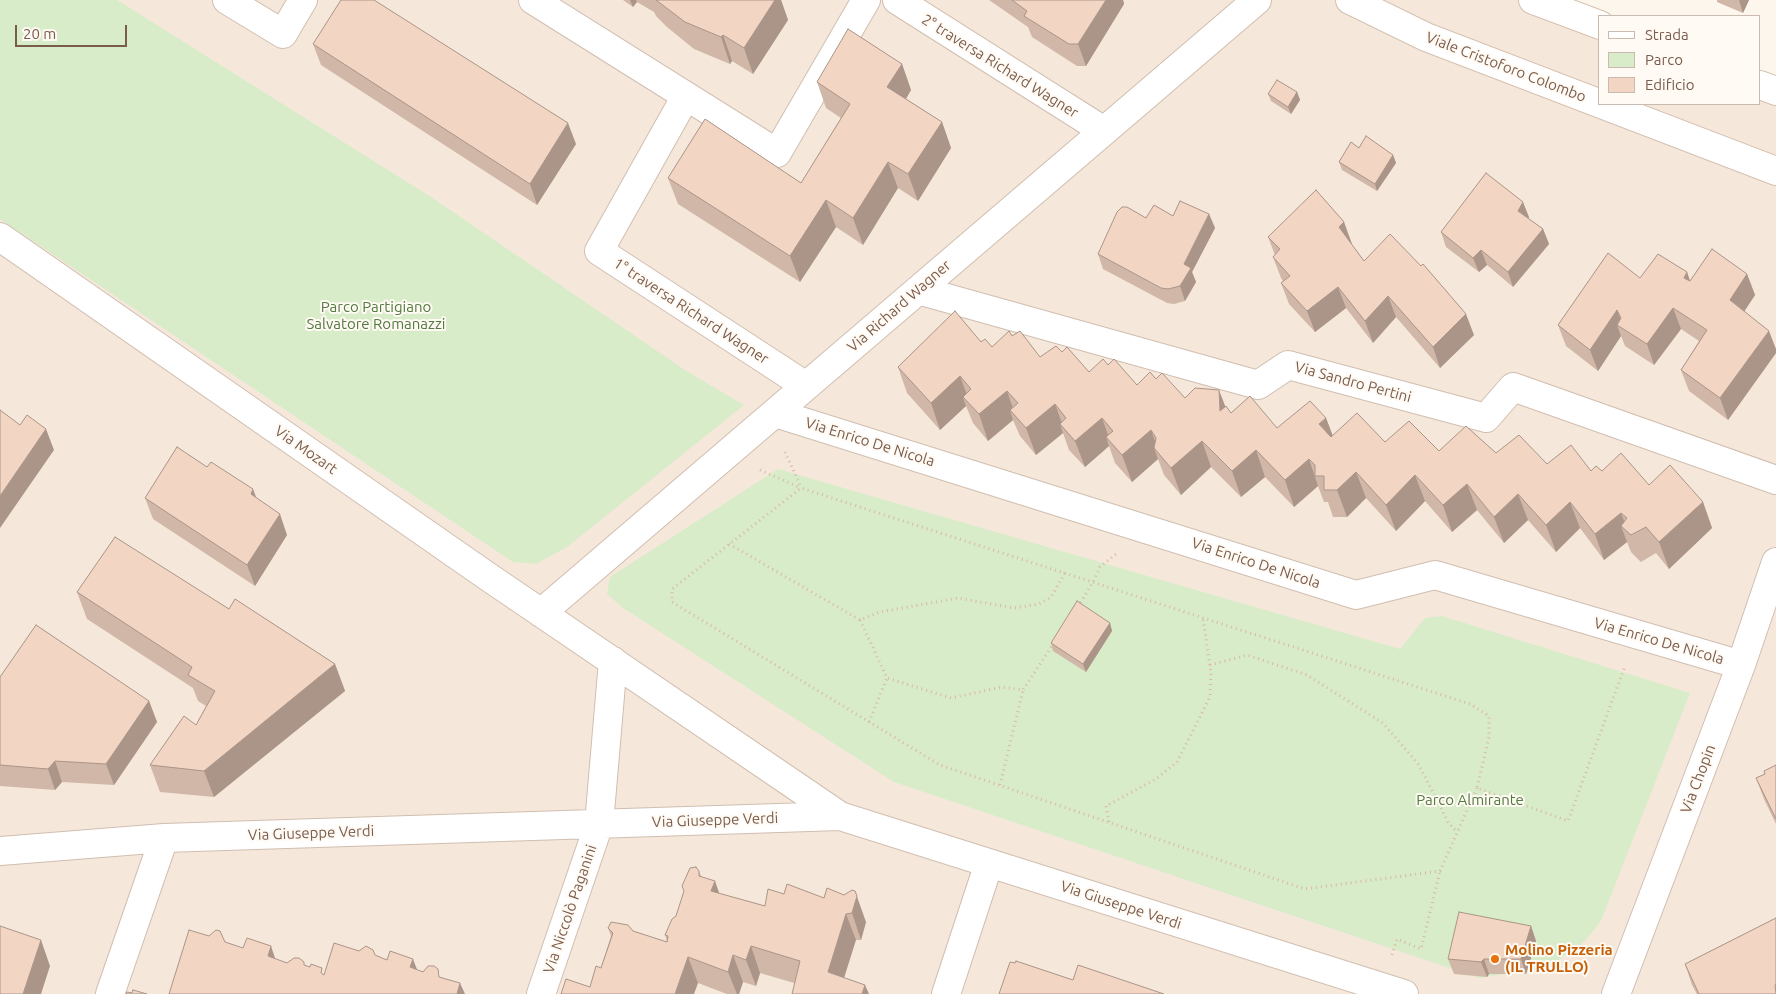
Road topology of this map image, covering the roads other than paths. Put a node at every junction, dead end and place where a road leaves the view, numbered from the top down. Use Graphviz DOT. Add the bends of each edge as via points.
graph roads {
  1 [pos="227,0"];
  2 [pos="304,0"];
  3 [pos="533,0"];
  4 [pos="866,0"];
  5 [pos="897,0"];
  6 [pos="1257,0"];
  7 [pos="1350,0"];
  8 [pos="1533,0"];
  9 [pos="1598,24"];
  10 [pos="1761,85"];
  11 [pos="1776,91"];
  12 [pos="686,96"];
  13 [pos="1598,103"];
  14 [pos="1604,105"];
  15 [pos="1104,131"];
  16 [pos="1776,171"];
  17 [pos="0,237"];
  18 [pos="918,290"];
  19 [pos="806,386"];
  20 [pos="775,413"];
  21 [pos="1776,480"];
  22 [pos="1776,562"];
  23 [pos="542,612"];
  24 [pos="613,661"];
  25 [pos="1741,665"];
  26 [pos="840,816"];
  27 [pos="599,824"];
  28 [pos="164,838"];
  29 [pos="0,851"];
  30 [pos="989,863"];
  31 [pos="1392,990"];
  32 [pos="110,994"];
  33 [pos="541,994"];
  34 [pos="946,994"];
  35 [pos="1616,994"];
  1 -- 2 [label="street" via="283,34"];
  3 -- 12 [label="street"];
  4 -- 12 [label="street" via="777,153"];
  5 -- 15 [label="street, 2° traversa Richard Wagner"];
  6 -- 15 [label="street, Via Richard Wagner"];
  7 -- 13 [label="street, Viale Cristoforo Colombo" via="1426,37"];
  8 -- 9 [label="street"];
  10 -- 11 [label="street"];
  12 -- 19 [label="street, 1° traversa Richard Wagner" via="598,251"];
  14 -- 16 [label="street, Viale Cristoforo Colombo"];
  15 -- 18 [label="street, Via Richard Wagner"];
  17 -- 23 [label="street, Via Mozart"];
  18 -- 19 [label="street, Via Richard Wagner"];
  18 -- 21 [label="street, Via Sandro Pertini" via="1258,385 1288,365 1486,418 1513,387"];
  19 -- 20 [label="street, Via Richard Wagner"];
  20 -- 23 [label="street, Via Richard Wagner"];
  20 -- 25 [label="street, Via Enrico De Nicola" via="1356,595 1434,575"];
  22 -- 25 [label="street, Via Chopin"];
  23 -- 24 [label="street, Via Mozart"];
  24 -- 26 [label="street, Via Mozart"];
  24 -- 27 [label="street, Via Niccolò Paganini"];
  25 -- 35 [label="street, Via Chopin"];
  26 -- 27 [label="street, Via Giuseppe Verdi"];
  26 -- 30 [label="street, Via Giuseppe Verdi"];
  27 -- 28 [label="street, Via Giuseppe Verdi"];
  27 -- 33 [label="street, Via Niccolò Paganini"];
  28 -- 29 [label="street, Via Giuseppe Verdi"];
  28 -- 32 [label="street"];
  30 -- 31 [label="street, Via Giuseppe Verdi"];
  30 -- 34 [label="street"];
}
